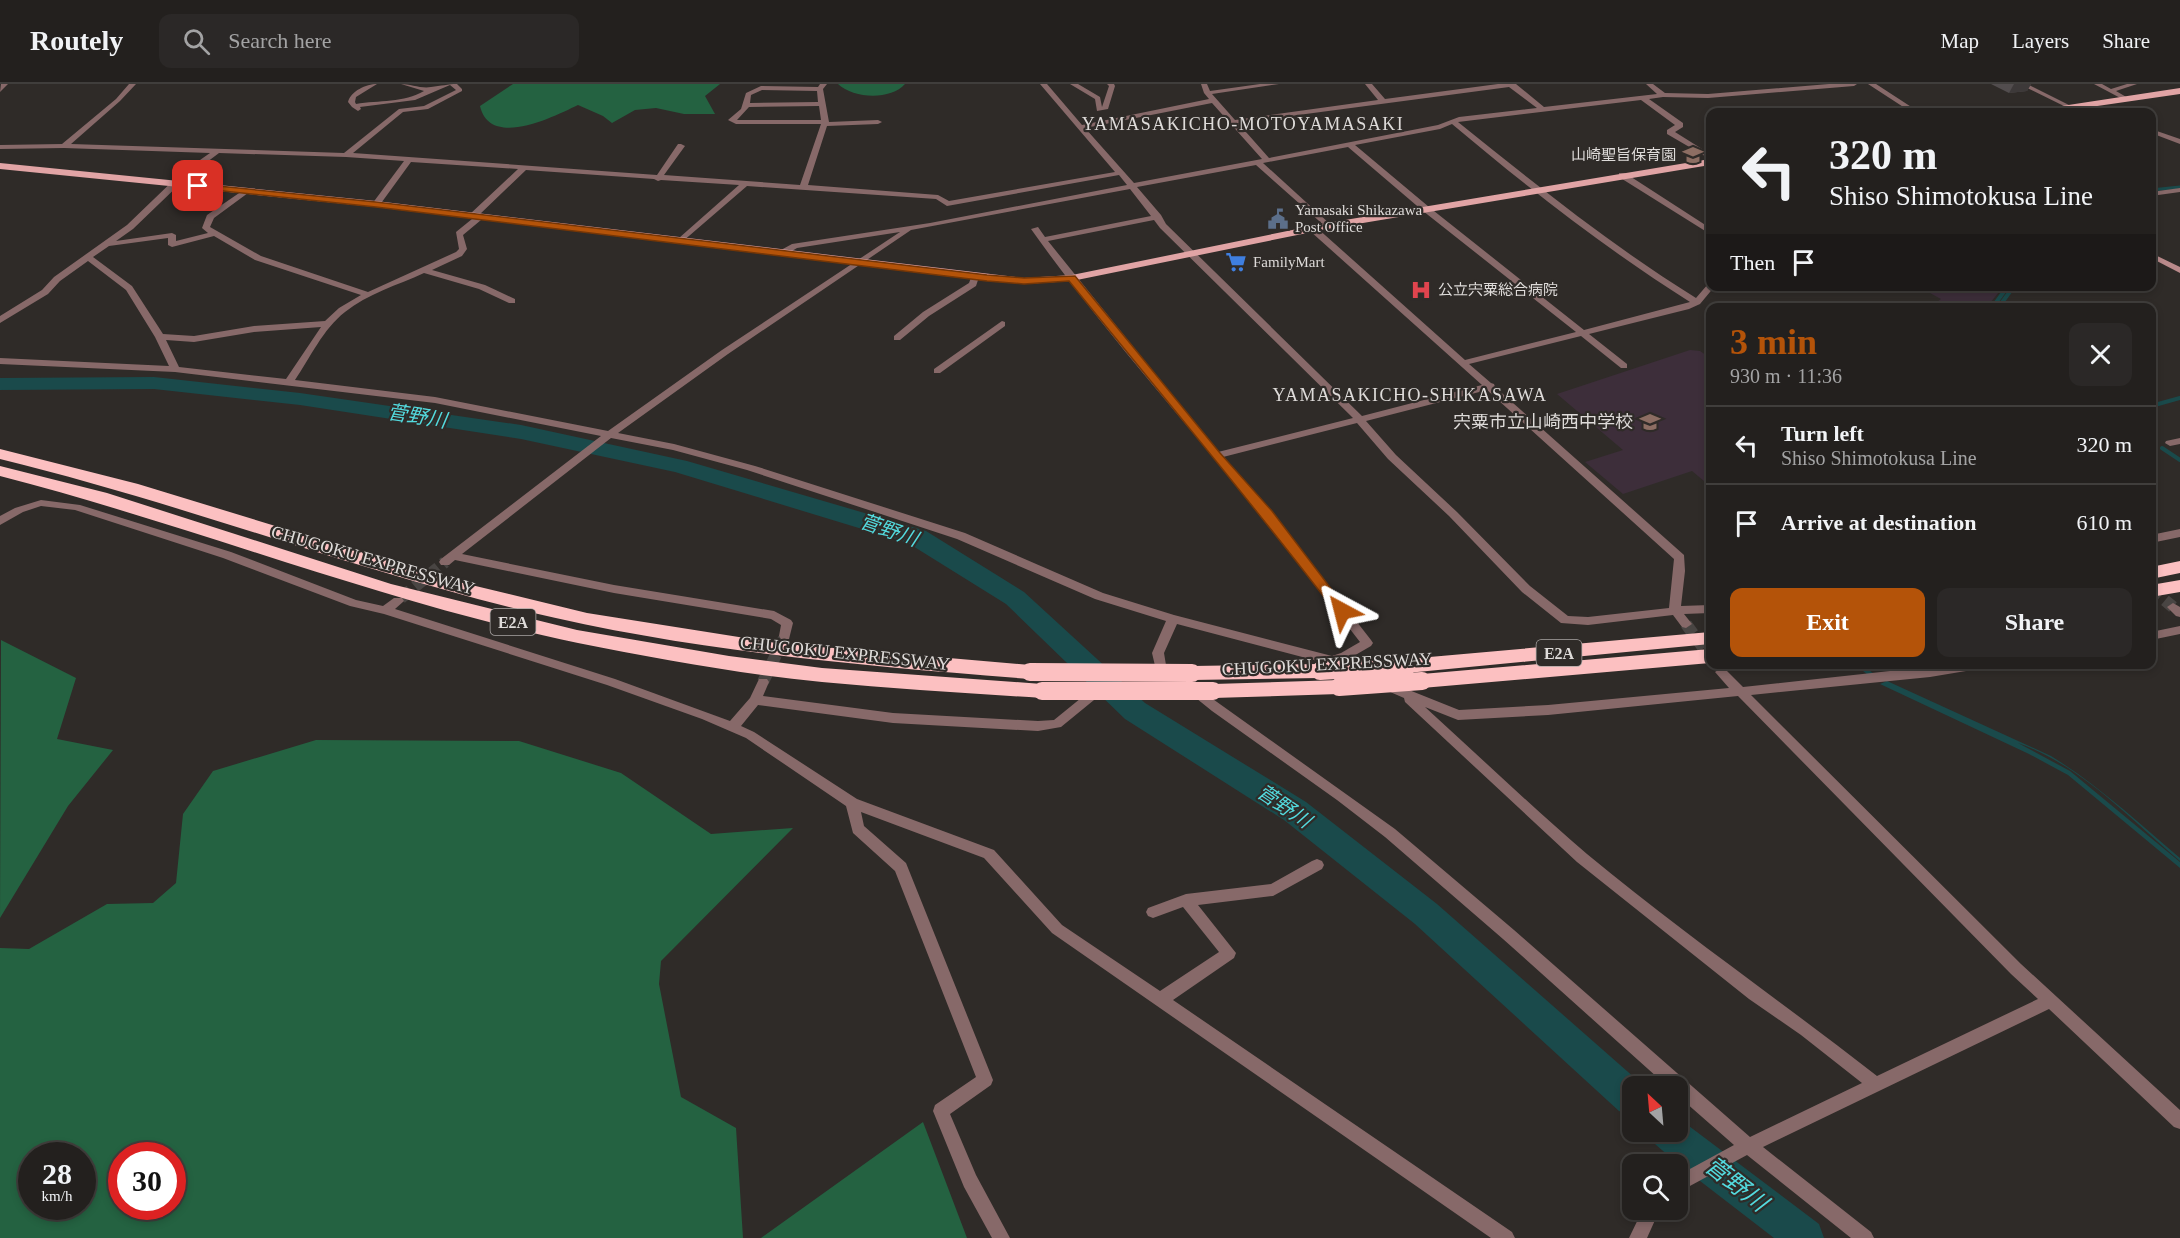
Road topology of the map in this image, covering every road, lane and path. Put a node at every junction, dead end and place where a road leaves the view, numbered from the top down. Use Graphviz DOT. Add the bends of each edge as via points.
graph roads {
  1 [pos="5,84"];
  2 [pos="133,84"];
  3 [pos="374,84"];
  4 [pos="404,84"];
  5 [pos="447,84"];
  6 [pos="453,84"];
  7 [pos="1043,84"];
  8 [pos="1073,84"];
  9 [pos="1110,84"];
  10 [pos="1204,84"];
  11 [pos="1276,84"];
  12 [pos="1368,84"];
  13 [pos="1511,84"];
  14 [pos="1649,84"];
  15 [pos="1745,84"];
  16 [pos="1854,84"];
  17 [pos="1871,84"];
  18 [pos="2022,84"];
  19 [pos="2097,84"];
  20 [pos="2134,84"];
  21 [pos="822,86"];
  22 [pos="0,90"];
  23 [pos="430,90"];
  24 [pos="2110,90"];
  25 [pos="1754,91"];
  26 [pos="2180,91"];
  27 [pos="1207,93"];
  28 [pos="1663,95"];
  29 [pos="1643,98"];
  30 [pos="2126,99"];
  31 [pos="1214,100"];
  32 [pos="1384,103"];
  33 [pos="822,104"];
  34 [pos="748,105"];
  35 [pos="354,106"];
  36 [pos="2083,106"];
  37 [pos="1909,108"];
  38 [pos="2072,108"];
  39 [pos="2088,108"];
  40 [pos="1544,110"];
  41 [pos="395,115"];
  42 [pos="878,122"];
  43 [pos="1233,122"];
  44 [pos="824,123"];
  45 [pos="1455,123"];
  46 [pos="1081,127"];
  47 [pos="2156,133"];
  48 [pos="2180,142"];
  49 [pos="1349,144"];
  50 [pos="2,145"];
  51 [pos="64,146"];
  52 [pos="681,146"];
  53 [pos="216,152"];
  54 [pos="346,155"];
  55 [pos="1706,156"];
  56 [pos="409,160"];
  57 [pos="1267,160"];
  58 [pos="1706,160"];
  59 [pos="1257,162"];
  60 [pos="0,166"];
  61 [pos="523,169"];
  62 [pos="1120,172"];
  63 [pos="1622,175"];
  64 [pos="658,178"];
  65 [pos="174,184"];
  66 [pos="744,185"];
  67 [pos="1132,186"];
  68 [pos="803,188"];
  69 [pos="2180,190"];
  70 [pos="245,191"];
  71 [pos="1538,191"];
  72 [pos="1003,193"];
  73 [pos="2156,193"];
  74 [pos="376,204"];
  75 [pos="1016,208"];
  76 [pos="1426,209"];
  77 [pos="475,217"];
  78 [pos="1158,217"];
  79 [pos="1327,226"];
  80 [pos="910,229"];
  81 [pos="1035,229"];
  82 [pos="1313,229"];
  83 [pos="1706,229"];
  84 [pos="216,233"];
  85 [pos="682,240"];
  86 [pos="1043,240"];
  87 [pos="106,244"];
  88 [pos="784,252"];
  89 [pos="1194,253"];
  90 [pos="88,257"];
  91 [pos="2156,258"];
  92 [pos="862,263"];
  93 [pos="424,270"];
  94 [pos="2180,270"];
  95 [pos="975,277"];
  96 [pos="1072,278"];
  97 [pos="1707,291"];
  98 [pos="368,295"];
  99 [pos="512,301"];
  100 [pos="1697,302"];
  101 [pos="0,320"];
  102 [pos="328,324"];
  103 [pos="1002,324"];
  104 [pos="1583,334"];
  105 [pos="160,337"];
  106 [pos="897,338"];
  107 [pos="0,361"];
  108 [pos="1463,363"];
  109 [pos="1624,366"];
  110 [pos="175,369"];
  111 [pos="937,371"];
  112 [pos="289,382"];
  113 [pos="1491,386"];
  114 [pos="1358,418"];
  115 [pos="610,434"];
  116 [pos="0,454"];
  117 [pos="1216,456"];
  118 [pos="0,471"];
  119 [pos="0,521"];
  120 [pos="2180,533"];
  121 [pos="2156,538"];
  122 [pos="2180,567"];
  123 [pos="2156,572"];
  124 [pos="2180,585"];
  125 [pos="2156,590"];
  126 [pos="398,601"];
  127 [pos="1706,609"];
  128 [pos="385,610"];
  129 [pos="1676,611"];
  130 [pos="1173,619"];
  131 [pos="1686,624"];
  132 [pos="2180,630"];
  133 [pos="2156,635"];
  134 [pos="785,636"];
  135 [pos="1706,638"];
  136 [pos="1706,656"];
  137 [pos="1326,665"];
  138 [pos="1954,669"];
  139 [pos="1721,672"];
  140 [pos="763,682"];
  141 [pos="1740,692"];
  142 [pos="1404,694"];
  143 [pos="1090,697"];
  144 [pos="755,700"];
  145 [pos="732,727"];
  146 [pos="852,803"];
  147 [pos="1317,865"];
  148 [pos="1186,900"];
  149 [pos="1153,912"];
  150 [pos="1160,1000"];
  151 [pos="2050,1001"];
  152 [pos="1875,1084"];
  153 [pos="2180,1120"];
  154 [pos="1748,1146"];
  155 [pos="1688,1179"];
  156 [pos="1647,1220"];
  157 [pos="1001,1238"];
  158 [pos="1506,1238"];
  159 [pos="1638,1238"];
  160 [pos="1865,1238"];
  1 -- 22 [label="street"];
  2 -- 51 [label="street"];
  3 -- 35 [label="street" via="353,96"];
  4 -- 23 [label="street"];
  5 -- 23 [label="street"];
  6 -- 41 [label="street" via="460,90 429,108 401,110"];
  7 -- 46 [label="street"];
  8 -- 9 [label="street" via="1098,98 1102,110"];
  10 -- 27 [label="street"];
  11 -- 27 [label="street"];
  12 -- 32 [label="street"];
  13 -- 32 [label="street"];
  13 -- 40 [label="street"];
  14 -- 28 [label="street"];
  15 -- 25 [label="street"];
  16 -- 25 [label="street"];
  17 -- 37 [label="street"];
  18 -- 38 [label="street"];
  19 -- 24 [label="street"];
  20 -- 24 [label="street"];
  21 -- 33 [label="street"];
  21 -- 34 [label="street" via="761,88 748,94"];
  23 -- 35 [label="street" via="409,101"];
  24 -- 30 [label="street"];
  25 -- 28 [label="street"];
  26 -- 30 [label="main road"];
  27 -- 31 [label="street"];
  28 -- 29 [label="street"];
  29 -- 40 [label="street"];
  29 -- 55 [label="street" via="1680,125 1670,132"];
  30 -- 36 [label="main road"];
  31 -- 43 [label="street"];
  31 -- 46 [label="street"];
  32 -- 43 [label="street"];
  33 -- 34 [label="street"];
  33 -- 44 [label="street"];
  34 -- 44 [label="street" via="732,120"];
  35 -- 41 [label="street"];
  36 -- 38 [label="main road"];
  36 -- 39 [label="street"];
  40 -- 45 [label="street" via="1459,119"];
  41 -- 54 [label="street"];
  42 -- 44 [label="street"];
  43 -- 57 [label="street"];
  44 -- 68 [label="street"];
  45 -- 49 [label="street"];
  45 -- 71 [label="street"];
  46 -- 62 [label="street"];
  47 -- 48 [label="street"];
  49 -- 57 [label="street"];
  49 -- 76 [label="street"];
  50 -- 51 [label="street"];
  51 -- 53 [label="street"];
  52 -- 64 [label="street"];
  53 -- 54 [label="street"];
  53 -- 65 [label="street"];
  54 -- 56 [label="street"];
  56 -- 61 [label="street"];
  56 -- 74 [label="street"];
  57 -- 59 [label="street"];
  58 -- 63 [label="main road"];
  59 -- 67 [label="street"];
  59 -- 79 [label="street"];
  60 -- 65 [label="main road"];
  61 -- 64 [label="street"];
  61 -- 77 [label="street"];
  62 -- 67 [label="street"];
  62 -- 72 [label="street"];
  63 -- 71 [label="main road"];
  63 -- 83 [label="street"];
  64 -- 66 [label="street"];
  65 -- 70 [label="main road"];
  65 -- 87 [label="street" via="130,227"];
  66 -- 68 [label="street"];
  66 -- 85 [label="street"];
  67 -- 75 [label="street"];
  67 -- 78 [label="street"];
  68 -- 72 [label="street" via="938,197 947,204"];
  69 -- 73 [label="street"];
  70 -- 74 [label="main road"];
  70 -- 84 [label="street" via="210,217 206,228"];
  71 -- 76 [label="main road"];
  71 -- 100 [label="street"];
  72 -- 75 [label="street"];
  74 -- 77 [label="main road"];
  75 -- 80 [label="street"];
  76 -- 79 [label="main road"];
  76 -- 104 [label="street"];
  77 -- 85 [label="main road"];
  77 -- 93 [label="street" via="459,234 463,249 459,254"];
  78 -- 86 [label="street"];
  78 -- 89 [label="street"];
  79 -- 82 [label="main road"];
  80 -- 88 [label="street" via="795,246"];
  80 -- 92 [label="street"];
  81 -- 86 [label="street"];
  82 -- 89 [label="main road"];
  82 -- 108 [label="street"];
  84 -- 87 [label="street" via="172,244 172,235"];
  84 -- 98 [label="street" via="258,258"];
  85 -- 88 [label="main road"];
  86 -- 96 [label="street"];
  87 -- 90 [label="street"];
  88 -- 92 [label="main road"];
  89 -- 96 [label="main road"];
  89 -- 114 [label="street"];
  90 -- 101 [label="street" via="45,292"];
  90 -- 105 [label="street" via="129,288"];
  91 -- 94 [label="street"];
  92 -- 95 [label="main road"];
  92 -- 115 [label="street" via="725,352"];
  93 -- 98 [label="street"];
  93 -- 99 [label="street" via="482,287"];
  95 -- 96 [label="main road" via="1024,281"];
  95 -- 106 [label="street" via="973,284"];
  96 -- 117 [label="street"];
  97 -- 100 [label="street"];
  98 -- 102 [label="street" via="342,310"];
  100 -- 104 [label="street"];
  102 -- 105 [label="street" via="254,328 194,339"];
  102 -- 112 [label="street"];
  103 -- 111 [label="street"];
  104 -- 108 [label="street"];
  104 -- 109 [label="street"];
  105 -- 110 [label="street"];
  107 -- 110 [label="street"];
  108 -- 113 [label="street"];
  110 -- 112 [label="street"];
  112 -- 115 [label="street" via="435,400"];
  113 -- 114 [label="street"];
  113 -- 129 [label="street" via="1680,558"];
  114 -- 117 [label="street"];
  114 -- 129 [label="street" via="1392,457 1526,589 1565,620"];
  115 -- 130 [label="street" via="752,468 961,536 1099,596"];
  115 -- 134 [label="street" via="449,559 774,615 787,623"];
  116 -- 137 [label="highway, CHUGOKU EXPRESSWAY / E2A, bridge" via="120,485 407,574 590,620 750,647 1030,672 1192,673"];
  117 -- 137 [label="street" via="1268,514 1367,643"];
  118 -- 136 [label="highway, CHUGOKU EXPRESSWAY / E2A, bridge" via="101,497 388,590 577,636 822,675 1042,691 1214,690 1339,687"];
  119 -- 128 [label="street" via="41,503 76,507 227,555 354,603"];
  120 -- 121 [label="street"];
  122 -- 123 [label="highway"];
  124 -- 125 [label="highway"];
  126 -- 128 [label="street"];
  127 -- 129 [label="street"];
  128 -- 145 [label="street" via="622,686"];
  129 -- 131 [label="street"];
  130 -- 137 [label="street"];
  130 -- 154 [label="street" via="1158,653 1160,667 1389,833"];
  132 -- 133 [label="street"];
  135 -- 137 [label="highway, CHUGOKU EXPRESSWAY / E2A, bridge" via="1407,666"];
  137 -- 142 [label="street"];
  138 -- 141 [label="street"];
  139 -- 141 [label="street"];
  140 -- 144 [label="street"];
  141 -- 142 [label="street" via="1458,715"];
  141 -- 151 [label="street"];
  142 -- 152 [label="street" via="1582,858"];
  143 -- 144 [label="street" via="1057,724 1038,726 893,718"];
  144 -- 145 [label="street"];
  145 -- 146 [label="street"];
  146 -- 150 [label="street" via="989,855 1057,929"];
  146 -- 157 [label="street" via="858,829 901,867 985,1080 941,1111 970,1181"];
  147 -- 148 [label="street" via="1273,890"];
  148 -- 149 [label="street"];
  148 -- 150 [label="street" via="1229,953"];
  150 -- 158 [label="street"];
  151 -- 152 [label="street"];
  151 -- 153 [label="street"];
  152 -- 154 [label="street"];
  154 -- 155 [label="street"];
  154 -- 160 [label="street"];
  156 -- 159 [label="street"];
}
